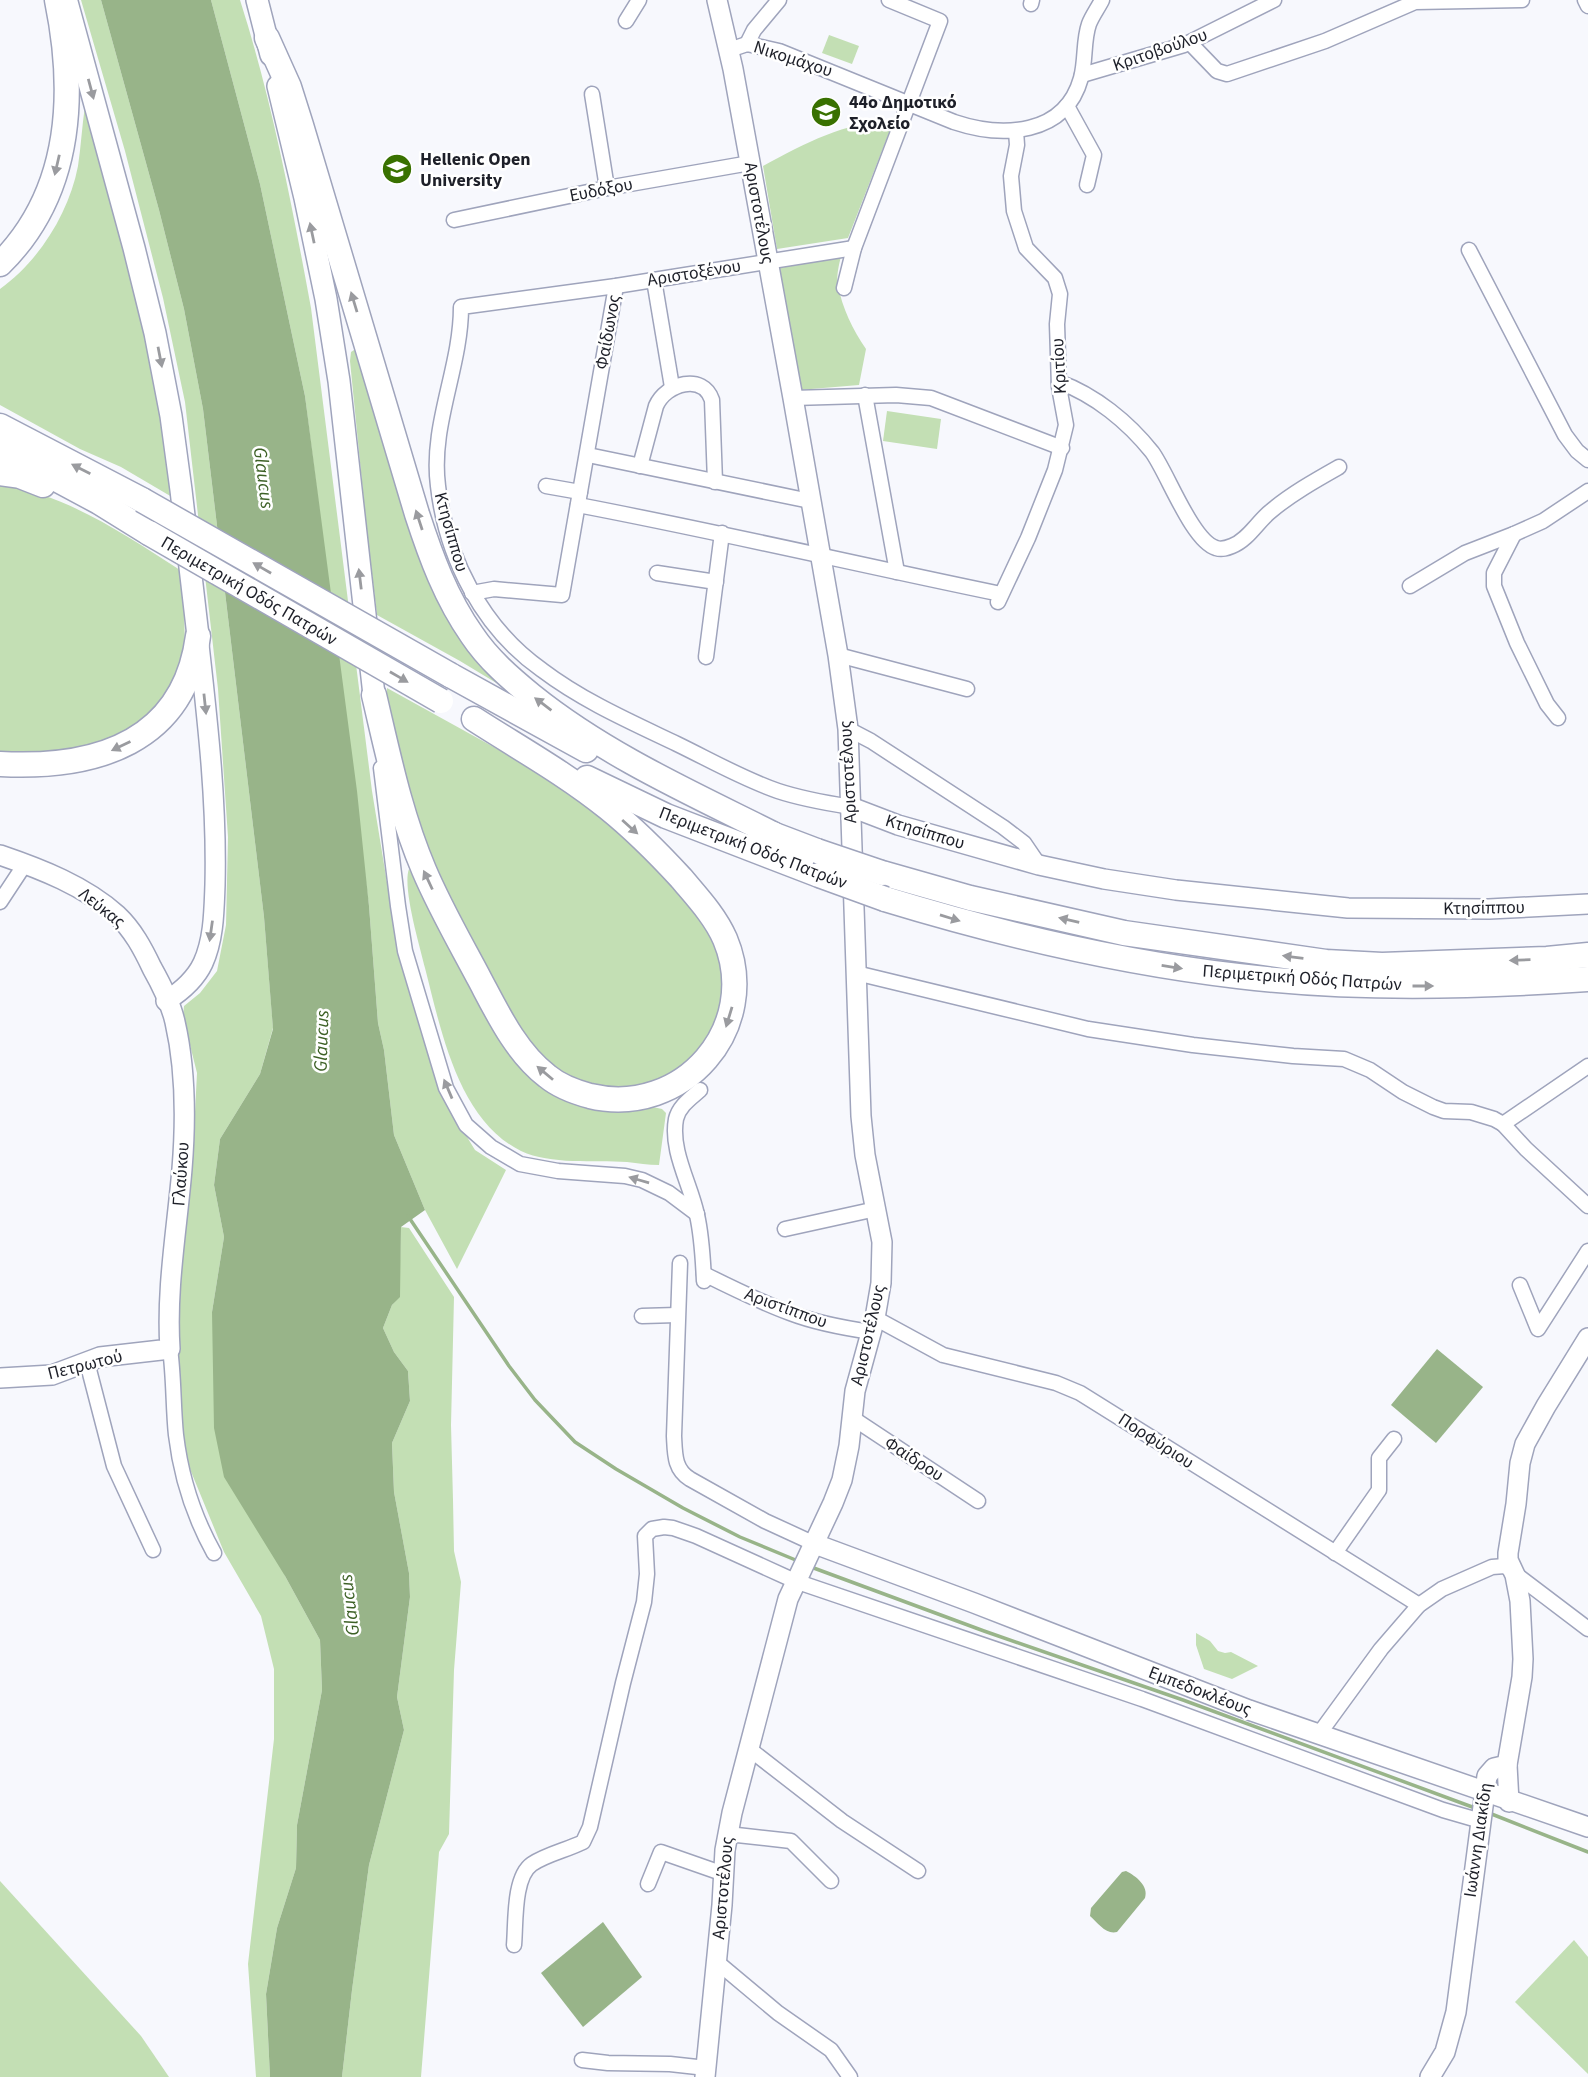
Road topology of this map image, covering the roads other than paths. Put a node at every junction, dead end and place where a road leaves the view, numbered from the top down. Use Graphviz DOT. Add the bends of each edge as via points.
graph roads {
  1 [pos="57,0"];
  2 [pos="66,0"];
  3 [pos="257,0"];
  4 [pos="639,0"];
  5 [pos="717,0"];
  6 [pos="779,0"];
  7 [pos="889,0"];
  8 [pos="1102,0"];
  9 [pos="1274,0"];
  10 [pos="1522,0"];
  11 [pos="1585,0"];
  12 [pos="1588,6"];
  13 [pos="626,21"];
  14 [pos="267,38"];
  15 [pos="1190,43"];
  16 [pos="738,47"];
  17 [pos="1082,75"];
  18 [pos="592,94"];
  19 [pos="910,103"];
  20 [pos="1067,106"];
  21 [pos="1016,131"];
  22 [pos="750,163"];
  23 [pos="1087,185"];
  24 [pos="607,188"];
  25 [pos="454,220"];
  26 [pos="854,248"];
  27 [pos="1469,250"];
  28 [pos="768,262"];
  29 [pos="0,264"];
  30 [pos="654,279"];
  31 [pos="616,286"];
  32 [pos="844,288"];
  33 [pos="1059,382"];
  34 [pos="673,387"];
  35 [pos="865,395"];
  36 [pos="793,398"];
  37 [pos="0,426"];
  38 [pos="1062,448"];
  39 [pos="0,449"];
  40 [pos="437,451"];
  41 [pos="588,454"];
  42 [pos="1588,460"];
  43 [pos="640,466"];
  44 [pos="1339,467"];
  45 [pos="0,473"];
  46 [pos="715,482"];
  47 [pos="546,486"];
  48 [pos="1588,492"];
  49 [pos="579,498"];
  50 [pos="810,501"];
  51 [pos="144,530"];
  52 [pos="722,533"];
  53 [pos="1514,534"];
  54 [pos="820,555"];
  55 [pos="897,572"];
  56 [pos="657,573"];
  57 [pos="716,582"];
  58 [pos="1410,586"];
  59 [pos="472,593"];
  60 [pos="198,636"];
  61 [pos="838,655"];
  62 [pos="706,657"];
  63 [pos="967,689"];
  64 [pos="374,695"];
  65 [pos="1558,718"];
  66 [pos="474,719"];
  67 [pos="848,729"];
  68 [pos="0,764"];
  69 [pos="851,807"];
  70 [pos="773,834"];
  71 [pos="0,855"];
  72 [pos="25,864"];
  73 [pos="1039,865"];
  74 [pos="0,902"];
  75 [pos="1588,904"];
  76 [pos="1588,955"];
  77 [pos="856,973"];
  78 [pos="1588,979"];
  79 [pos="166,1001"];
  80 [pos="1588,1066"];
  81 [pos="700,1090"];
  82 [pos="1503,1124"];
  83 [pos="1588,1206"];
  84 [pos="876,1209"];
  85 [pos="697,1214"];
  86 [pos="785,1229"];
  87 [pos="1588,1251"];
  88 [pos="680,1263"];
  89 [pos="1520,1285"];
  90 [pos="677,1315"];
  91 [pos="642,1316"];
  92 [pos="873,1325"];
  93 [pos="1588,1338"];
  94 [pos="170,1349"];
  95 [pos="87,1362"];
  96 [pos="0,1378"];
  97 [pos="851,1417"];
  98 [pos="1394,1440"];
  99 [pos="978,1501"];
  100 [pos="813,1547"];
  101 [pos="153,1550"];
  102 [pos="214,1553"];
  103 [pos="1335,1553"];
  104 [pos="1515,1575"];
  105 [pos="797,1578"];
  106 [pos="1419,1605"];
  107 [pos="1588,1629"];
  108 [pos="1319,1734"];
  109 [pos="748,1748"];
  110 [pos="1507,1765"];
  111 [pos="1483,1792"];
  112 [pos="1509,1801"];
  113 [pos="1481,1821"];
  114 [pos="1588,1828"];
  115 [pos="728,1834"];
  116 [pos="918,1871"];
  117 [pos="724,1874"];
  118 [pos="831,1881"];
  119 [pos="648,1884"];
  120 [pos="514,1945"];
  121 [pos="717,1962"];
  122 [pos="582,2060"];
  123 [pos="705,2072"];
  124 [pos="849,2077"];
  125 [pos="1430,2077"];
  1 -- 29 [label="highway, one-way" via="67,80 59,156 42,208"];
  2 -- 60 [label="main road, one-way" via="155,333 180,478"];
  3 -- 14 [label="main road"];
  4 -- 13 [label="street"];
  5 -- 16 [label="main road, Αριστοτέλους"];
  6 -- 16 [label="street"];
  7 -- 19 [label="street" via="940,21"];
  8 -- 17 [label="street" via="1089,26"];
  9 -- 15 [label="street, Κριτοβούλου"];
  10 -- 15 [label="street" via="1415,2 1325,41 1227,74 1211,66"];
  11 -- 12 [label="street"];
  64 -- 14 [label="main road, one-way" via="326,299"];
  70 -- 14 [label="highway, one-way" via="639,767 559,716 498,666 466,626 438,574 417,514 302,125"];
  15 -- 17 [label="street, Κριτοβούλου"];
  16 -- 19 [label="street, Νικομάχου" via="797,57"];
  16 -- 22 [label="main road, Αριστοτέλους"];
  17 -- 20 [label="street"];
  18 -- 24 [label="street"];
  19 -- 21 [label="street, Νικομάχου" via="970,127"];
  19 -- 26 [label="street"];
  20 -- 21 [label="street" via="1047,121"];
  20 -- 23 [label="street" via="1094,156"];
  21 -- 33 [label="street, Κριτίου" via="1011,176 1014,211 1026,248 1055,278 1060,294"];
  22 -- 24 [label="street, Ευδόξου"];
  22 -- 28 [label="main road, Αριστοτέλους"];
  24 -- 25 [label="street, Ευδόξου"];
  26 -- 28 [label="street, Αριστοξένου"];
  26 -- 32 [label="street"];
  27 -- 42 [label="street" via="1565,435"];
  28 -- 30 [label="street, Αριστοξένου"];
  28 -- 36 [label="main road, Αριστοτέλους"];
  30 -- 31 [label="street, Αριστοξένου"];
  30 -- 34 [label="street"];
  31 -- 40 [label="street, Φαίδωνος" via="461,307"];
  31 -- 41 [label="street, Φαίδωνος"];
  33 -- 38 [label="street, Κριτίου" via="1066,421"];
  33 -- 44 [label="street" via="1103,405 1146,446 1185,512 1214,548 1239,543 1271,511"];
  34 -- 43 [label="street" via="658,401"];
  34 -- 46 [label="street" via="697,385 711,396"];
  35 -- 36 [label="street"];
  35 -- 38 [label="street" via="939,400"];
  35 -- 55 [label="street"];
  36 -- 50 [label="main road, Αριστοτέλους"];
  70 -- 37 [label="highway, Περιμετρική Οδός Πατρών, one-way, bridge" via="698,804 556,735 142,500"];
  38 -- 55 [label="street, Κριτίου" via="1037,518 999,598"];
  39 -- 51 [label="highway, Περιμετρική Οδός Πατρών"];
  40 -- 59 [label="street, Κτησίππου" via="437,484 445,525"];
  41 -- 43 [label="street"];
  41 -- 49 [label="street, Φαίδωνος"];
  43 -- 46 [label="street"];
  45 -- 51 [label="highway" via="20,476"];
  46 -- 50 [label="street"];
  47 -- 49 [label="street"];
  48 -- 53 [label="street"];
  49 -- 52 [label="street"];
  49 -- 59 [label="street, Φαίδωνος" via="562,595 494,589"];
  50 -- 54 [label="main road, Αριστοτέλους"];
  51 -- 66 [label="highway, Περιμετρική Οδός Πατρών, one-way, bridge"];
  52 -- 54 [label="street"];
  52 -- 57 [label="street"];
  53 -- 58 [label="street" via="1465,553"];
  53 -- 65 [label="street" via="1494,573 1494,586 1529,668"];
  54 -- 55 [label="street"];
  54 -- 61 [label="main road, Αριστοτέλους"];
  56 -- 57 [label="street"];
  57 -- 62 [label="street"];
  59 -- 69 [label="street, Κτησίππου" via="524,656 589,701 760,784"];
  60 -- 68 [label="highway, one-way" via="196,657 178,698 140,737 84,759"];
  60 -- 79 [label="main road, one-way" via="214,798 213,919 207,954 198,973"];
  61 -- 63 [label="street"];
  61 -- 67 [label="main road, Αριστοτέλους"];
  66 -- 64 [label="highway, one-way" via="608,808 669,865 722,932 735,981 727,1025 703,1063 671,1087 625,1099 600,1098 573,1091 547,1076 523,1051 504,1024 424,870 404,816"];
  85 -- 64 [label="street, one-way" via="642,1180 520,1164 466,1125 446,1088 405,951"];
  66 -- 78 [label="highway, Περιμετρική Οδός Πατρών, one-way, bridge" via="608,789 724,839 885,899 988,929 1158,965 1238,976 1406,986"];
  67 -- 69 [label="main road, Αριστοτέλους"];
  67 -- 73 [label="street" via="1003,827 1024,843"];
  69 -- 73 [label="main road, Κτησίππου"];
  69 -- 77 [label="main road, Αριστοτέλους"];
  76 -- 70 [label="highway, Περιμετρική Οδός Πατρών, one-way, bridge" via="1382,965 1326,962 1124,933 970,898"];
  71 -- 72 [label="main road, Λεύκας"];
  72 -- 74 [label="street"];
  72 -- 79 [label="main road, Λεύκας" via="74,886 119,917 140,944"];
  73 -- 75 [label="main road, Κτησίππου" via="1176,890 1322,906 1489,909"];
  77 -- 82 [label="street" via="1100,1031 1344,1059 1433,1107 1471,1112"];
  77 -- 84 [label="main road, Αριστοτέλους" via="862,1126"];
  79 -- 94 [label="main road, Γλαύκου" via="175,1020 185,1097"];
  80 -- 82 [label="street"];
  81 -- 85 [label="street" via="683,1105 676,1127 678,1152"];
  82 -- 83 [label="street"];
  84 -- 86 [label="street"];
  84 -- 92 [label="main road, Αριστοτέλους" via="883,1264"];
  85 -- 92 [label="street, Αριστίππου" via="704,1277 791,1314 823,1323"];
  87 -- 89 [label="street" via="1538,1329"];
  88 -- 90 [label="street"];
  90 -- 91 [label="street"];
  90 -- 100 [label="street" via="674,1436 679,1470"];
  92 -- 97 [label="main road, Αριστοτέλους"];
  92 -- 103 [label="street, Πορφύριου" via="960,1361 1080,1393"];
  93 -- 104 [label="main road, Ιωάννη Διακίδη" via="1521,1455 1508,1543 1508,1560"];
  94 -- 95 [label="main road, Πετρωτού"];
  94 -- 102 [label="street" via="181,1461 197,1517"];
  95 -- 96 [label="main road, Πετρωτού" via="52,1375"];
  95 -- 101 [label="street" via="114,1466"];
  97 -- 99 [label="street, Φαίδρου"];
  97 -- 100 [label="main road, Αριστοτέλους" via="842,1480"];
  98 -- 103 [label="street" via="1379,1458 1379,1490"];
  100 -- 105 [label="main road, Αριστοτέλους"];
  100 -- 108 [label="main road, Εμπεδοκλέους" via="962,1598"];
  103 -- 106 [label="street, Πορφύριου"];
  104 -- 106 [label="street" via="1505,1566 1497,1566 1441,1589"];
  104 -- 107 [label="street"];
  104 -- 110 [label="main road, Ιωάννη Διακίδη" via="1522,1669"];
  105 -- 109 [label="main road, Αριστοτέλους"];
  105 -- 113 [label="street"];
  105 -- 120 [label="street" via="673,1528 647,1532 644,1602 590,1827 583,1842 532,1864 523,1874"];
  106 -- 108 [label="street"];
  108 -- 111 [label="main road, Εμπεδοκλέους"];
  109 -- 115 [label="main road, Αριστοτέλους"];
  109 -- 116 [label="street" via="842,1821"];
  110 -- 111 [label="main road, Ιωάννη Διακίδη" via="1489,1772"];
  110 -- 112 [label="main road"];
  111 -- 112 [label="main road, Εμπεδοκλέους"];
  111 -- 113 [label="main road, Ιωάννη Διακίδη"];
  112 -- 114 [label="main road, Εμπεδοκλέους"];
  113 -- 125 [label="main road, Ιωάννη Διακίδη" via="1456,2012 1445,2052"];
  115 -- 117 [label="main road, Αριστοτέλους"];
  115 -- 118 [label="street" via="791,1841"];
  117 -- 119 [label="street" via="661,1852"];
  117 -- 121 [label="main road, Αριστοτέλους"];
  121 -- 123 [label="main road, Αριστοτέλους"];
  121 -- 124 [label="street" via="831,2050"];
  122 -- 123 [label="street" via="670,2064"];
}
